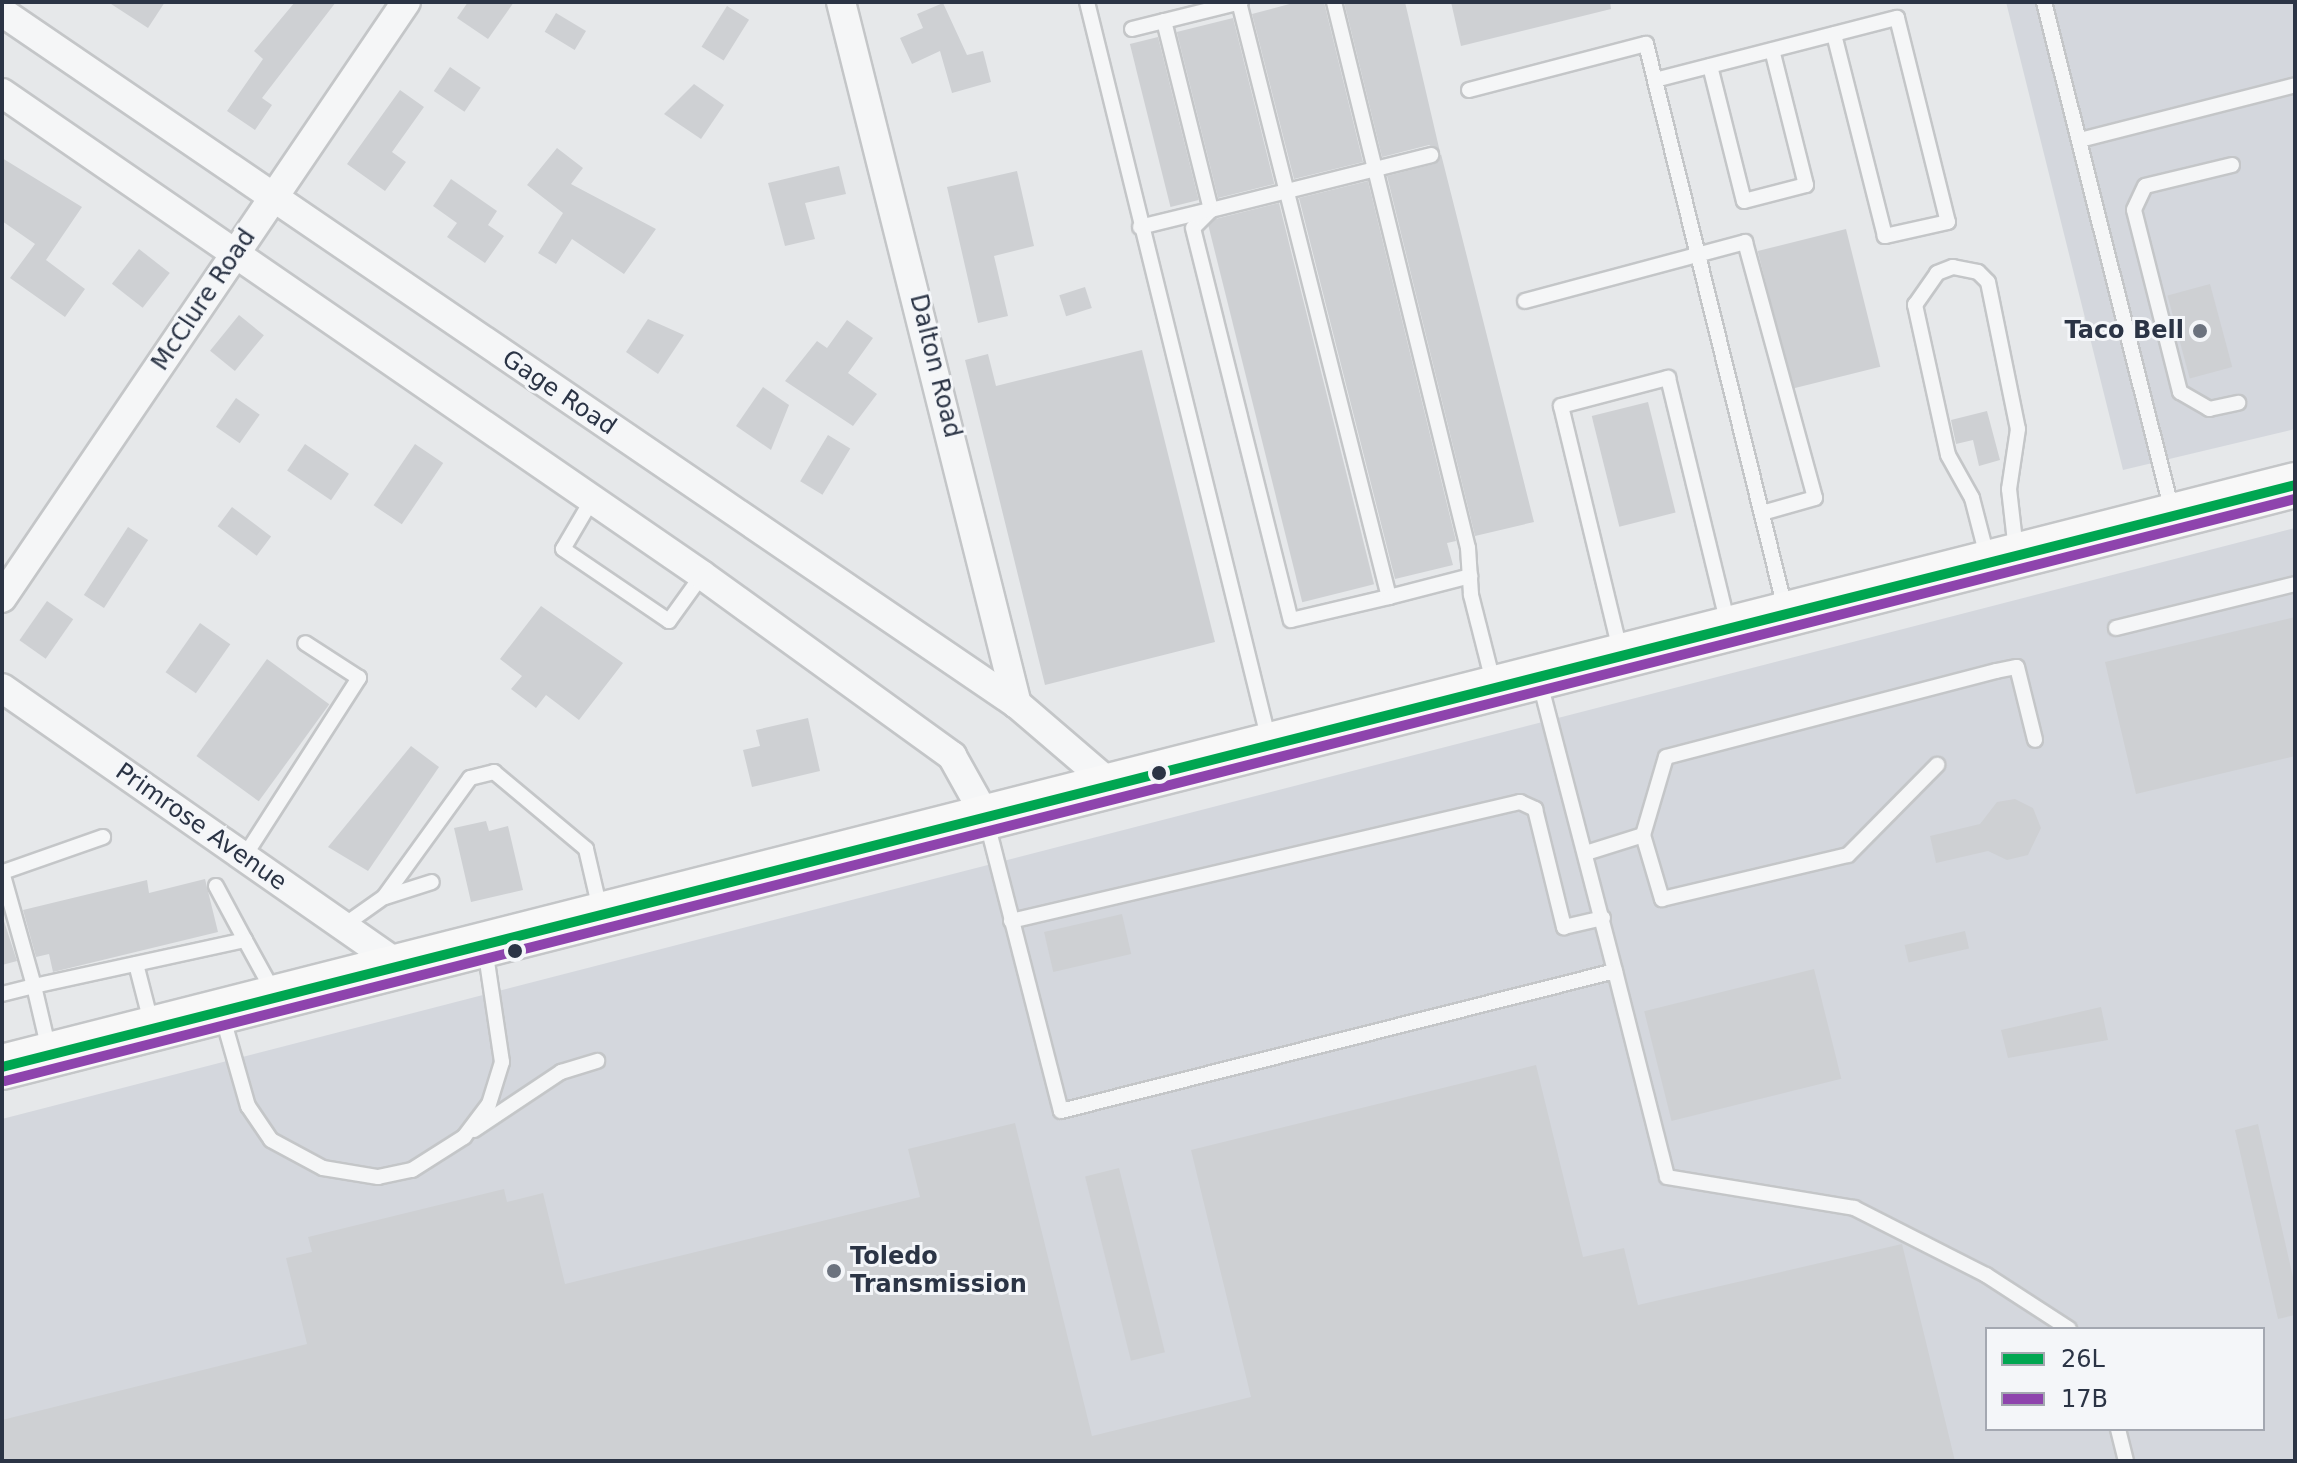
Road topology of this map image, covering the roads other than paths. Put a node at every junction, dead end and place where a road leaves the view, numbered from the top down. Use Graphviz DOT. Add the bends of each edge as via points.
graph roads {
  1 [pos="406,2"];
  2 [pos="1087,2"];
  3 [pos="1240,2"];
  4 [pos="1334,2"];
  5 [pos="2044,2"];
  6 [pos="2,12"];
  7 [pos="847,14"];
  8 [pos="1164,21"];
  9 [pos="1132,29"];
  10 [pos="1834,34"];
  11 [pos="1772,50"];
  12 [pos="1710,66"];
  13 [pos="1655,80"];
  14 [pos="2295,85"];
  15 [pos="1469,90"];
  16 [pos="2,93"];
  17 [pos="2080,140"];
  18 [pos="1431,155"];
  19 [pos="2232,165"];
  20 [pos="1375,169"];
  21 [pos="1286,191"];
  22 [pos="273,199"];
  23 [pos="1211,210"];
  24 [pos="1140,227"];
  25 [pos="236,253"];
  26 [pos="1698,254"];
  27 [pos="1525,301"];
  28 [pos="2238,403"];
  29 [pos="2295,485"];
  30 [pos="590,503"];
  31 [pos="1762,513"];
  32 [pos="2173,515"];
  33 [pos="2002,558"];
  34 [pos="702,575"];
  35 [pos="1470,576"];
  36 [pos="2295,584"];
  37 [pos="1389,597"];
  38 [pos="2,598"];
  39 [pos="1786,612"];
  40 [pos="1728,627"];
  41 [pos="2116,628"];
  42 [pos="305,643"];
  43 [pos="1621,654"];
  44 [pos="1538,675"];
  45 [pos="1494,686"];
  46 [pos="2,688"];
  47 [pos="1017,704"];
  48 [pos="2035,740"];
  49 [pos="1269,742"];
  50 [pos="1937,765"];
  51 [pos="1108,782"];
  52 [pos="985,815"];
  53 [pos="1643,835"];
  54 [pos="103,837"];
  55 [pos="1586,853"];
  56 [pos="244,857"];
  57 [pos="4,871"];
  58 [pos="432,882"];
  59 [pos="216,886"];
  60 [pos="384,897"];
  61 [pos="602,914"];
  62 [pos="1603,918"];
  63 [pos="1011,921"];
  64 [pos="343,926"];
  65 [pos="245,940"];
  66 [pos="484,944"];
  67 [pos="136,964"];
  68 [pos="400,966"];
  69 [pos="1615,971"];
  70 [pos="34,986"];
  71 [pos="2,994"];
  72 [pos="277,997"];
  73 [pos="221,1011"];
  74 [pos="152,1028"];
  75 [pos="50,1055"];
  76 [pos="597,1061"];
  77 [pos="2,1067"];
  78 [pos="464,1137"];
  79 [pos="2066,1327"];
  80 [pos="2118,1431"];
  81 [pos="2126,1461"];
  1 -- 22 [label="street, McClure Road"];
  2 -- 24 [label="lane"];
  3 -- 8 [label="lane"];
  3 -- 21 [label="lane"];
  4 -- 20 [label="lane"];
  5 -- 17 [label="lane"];
  6 -- 22 [label="street, Gage Road"];
  7 -- 47 [label="street, Dalton Road"];
  8 -- 9 [label="lane"];
  8 -- 23 [label="lane"];
  10 -- 10 [label="lane" via="1897,18 1948,222 1885,236"];
  10 -- 11 [label="lane"];
  11 -- 12 [label="lane"];
  11 -- 12 [label="lane" via="1806,185 1760,197 1744,201"];
  12 -- 13 [label="lane"];
  13 -- 15 [label="lane" via="1646,44"];
  13 -- 26 [label="lane"];
  14 -- 17 [label="lane"];
  16 -- 25 [label="street"];
  17 -- 32 [label="lane"];
  18 -- 20 [label="lane"];
  19 -- 28 [label="lane" via="2145,186 2134,210 2180,392 2209,409"];
  20 -- 21 [label="lane"];
  20 -- 35 [label="lane"];
  21 -- 23 [label="lane"];
  21 -- 37 [label="lane"];
  22 -- 25 [label="street, McClure Road"];
  22 -- 47 [label="street, Gage Road"];
  23 -- 24 [label="lane"];
  23 -- 37 [label="lane" via="1193,228 1291,620"];
  24 -- 49 [label="lane"];
  25 -- 30 [label="street"];
  25 -- 38 [label="street, McClure Road"];
  26 -- 27 [label="lane"];
  26 -- 31 [label="lane"];
  26 -- 31 [label="lane" via="1745,242 1815,498"];
  29 -- 32 [label="main road"];
  30 -- 34 [label="street"];
  30 -- 34 [label="lane" via="563,549 669,621"];
  31 -- 39 [label="lane"];
  32 -- 33 [label="main road"];
  33 -- 33 [label="lane" via="2018,429 1988,282 1978,272 1953,267 1937,273 1915,305 1948,455"];
  33 -- 39 [label="main road"];
  34 -- 52 [label="street" via="952,756"];
  35 -- 37 [label="lane"];
  35 -- 45 [label="lane"];
  36 -- 41 [label="lane"];
  39 -- 40 [label="main road"];
  40 -- 43 [label="main road"];
  40 -- 43 [label="lane" via="1668,378 1561,406"];
  42 -- 56 [label="lane" via="359,678"];
  43 -- 44 [label="main road"];
  44 -- 45 [label="main road"];
  44 -- 55 [label="lane"];
  45 -- 49 [label="main road"];
  46 -- 56 [label="street, Primrose Avenue"];
  47 -- 51 [label="street, Gage Road"];
  48 -- 53 [label="lane" via="2017,667 1996,671 1666,757"];
  49 -- 51 [label="main road"];
  50 -- 53 [label="lane" via="1848,855 1662,899"];
  51 -- 52 [label="main road"];
  52 -- 61 [label="main road"];
  52 -- 63 [label="lane"];
  53 -- 55 [label="lane"];
  54 -- 57 [label="lane"];
  55 -- 62 [label="lane"];
  56 -- 64 [label="street, Primrose Avenue"];
  57 -- 70 [label="lane"];
  58 -- 60 [label="lane"];
  59 -- 65 [label="lane"];
  60 -- 61 [label="lane" via="470,778 494,772 586,849"];
  60 -- 64 [label="lane"];
  61 -- 66 [label="main road"];
  62 -- 63 [label="lane" via="1564,927 1535,809 1520,802"];
  62 -- 69 [label="lane"];
  63 -- 69 [label="lane" via="1061,1111"];
  64 -- 68 [label="street, Primrose Avenue"];
  65 -- 67 [label="lane"];
  65 -- 72 [label="lane"];
  66 -- 68 [label="main road"];
  66 -- 78 [label="lane" via="502,1062 489,1104"];
  67 -- 70 [label="lane"];
  67 -- 74 [label="lane"];
  68 -- 72 [label="main road"];
  69 -- 79 [label="lane" via="1667,1177 1854,1208 1986,1275"];
  70 -- 71 [label="lane"];
  70 -- 75 [label="lane"];
  72 -- 73 [label="main road"];
  73 -- 74 [label="main road"];
  73 -- 78 [label="lane" via="248,1106 271,1140 323,1168 378,1177 401,1172"];
  74 -- 75 [label="main road"];
  75 -- 77 [label="main road"];
  76 -- 78 [label="lane" via="561,1072"];
  80 -- 81 [label="lane"];
}
